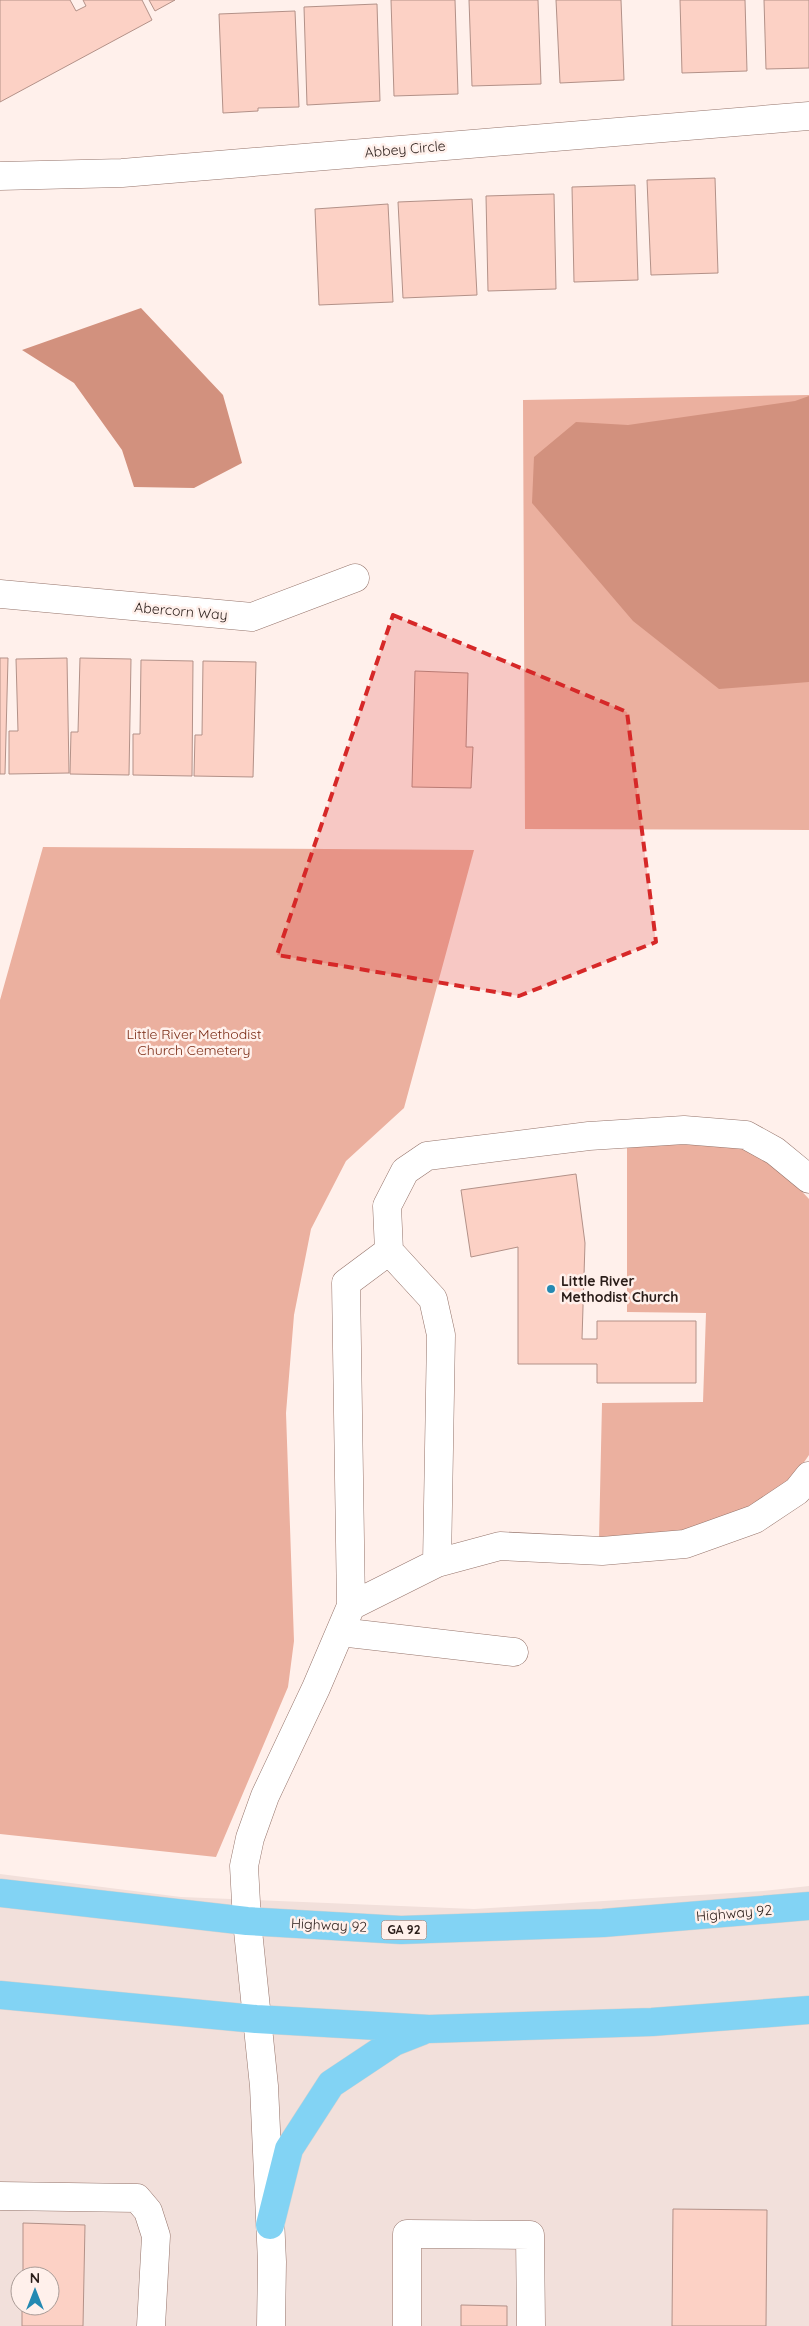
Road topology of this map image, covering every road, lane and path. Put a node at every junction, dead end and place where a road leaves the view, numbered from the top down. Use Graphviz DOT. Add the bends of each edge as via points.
graph roads {
  1 [pos="809,116"];
  2 [pos="0,176"];
  3 [pos="355,578"];
  4 [pos="0,594"];
  5 [pos="809,1179"];
  6 [pos="389,1251"];
  7 [pos="809,1476"];
  8 [pos="437,1562"];
  9 [pos="351,1606"];
  10 [pos="340,1632"];
  11 [pos="514,1652"];
  12 [pos="0,1893"];
  13 [pos="809,1906"];
  14 [pos="247,1921"];
  15 [pos="0,1995"];
  16 [pos="809,2010"];
  17 [pos="256,2020"];
  18 [pos="429,2029"];
  19 [pos="0,2196"];
  20 [pos="270,2225"];
  21 [pos="150,2326"];
  22 [pos="271,2326"];
  23 [pos="407,2326"];
  24 [pos="531,2326"];
  1 -- 2 [label="street, Abbey Circle" via="122,174"];
  3 -- 4 [label="street, Abercorn Way" via="252,617"];
  5 -- 6 [label="street" via="775,1151 746,1135 684,1130 589,1136 427,1156 405,1171 387,1206"];
  6 -- 8 [label="street" via="433,1299 441,1335"];
  6 -- 9 [label="street" via="346,1283"];
  7 -- 8 [label="street" via="797,1491 755,1519 685,1544 602,1551 500,1546"];
  8 -- 9 [label="street"];
  9 -- 10 [label="street"];
  10 -- 11 [label="street"];
  10 -- 14 [label="street" via="265,1796 250,1838 244,1866"];
  12 -- 14 [label="main road, Highway 92 / GA 92"];
  13 -- 14 [label="main road, Highway 92 / GA 92" via="603,1923 410,1930"];
  14 -- 17 [label="street"];
  15 -- 17 [label="main road"];
  16 -- 18 [label="main road" via="652,2022"];
  17 -- 18 [label="main road"];
  17 -- 20 [label="street" via="264,2086"];
  18 -- 20 [label="main road" via="394,2042 332,2084 289,2149"];
  19 -- 21 [label="street" via="137,2198 148,2211 156,2236"];
  20 -- 22 [label="street"];
  23 -- 24 [label="street" via="407,2234 417,2234 530,2235"];
}
